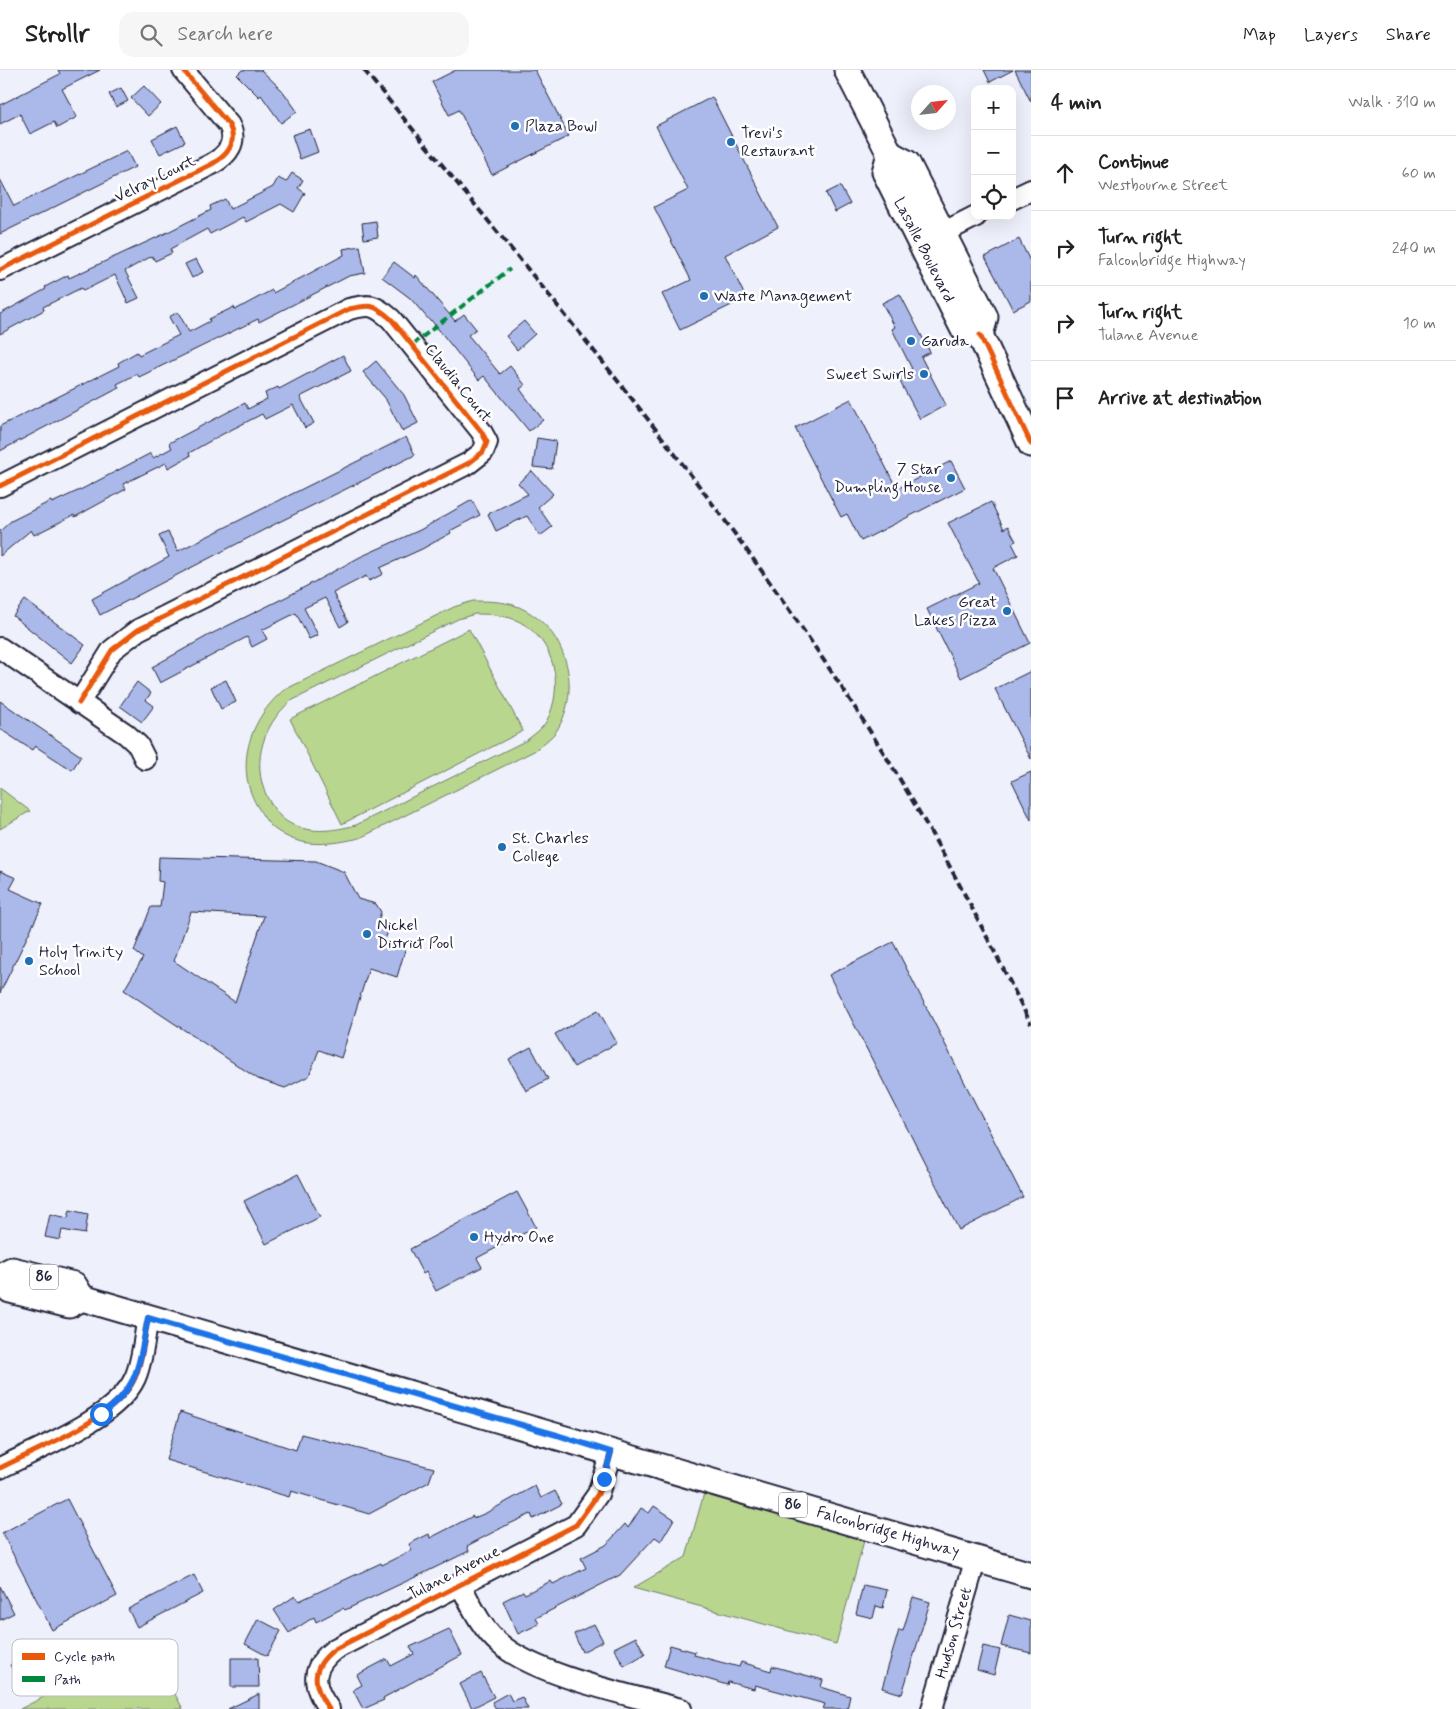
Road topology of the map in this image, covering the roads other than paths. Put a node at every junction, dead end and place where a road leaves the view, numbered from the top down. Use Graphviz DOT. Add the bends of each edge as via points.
graph roads {
  1 [pos="183,70"];
  2 [pos="847,70"];
  3 [pos="890,154"];
  4 [pos="1031,190"];
  5 [pos="1016,197"];
  6 [pos="971,218"];
  7 [pos="944,232"];
  8 [pos="921,245"];
  9 [pos="0,270"];
  10 [pos="980,335"];
  11 [pos="1031,444"];
  12 [pos="0,486"];
  13 [pos="0,648"];
  14 [pos="79,703"];
  15 [pos="146,759"];
  16 [pos="0,1278"];
  17 [pos="148,1318"];
  18 [pos="611,1452"];
  19 [pos="0,1468"];
  20 [pos="976,1558"];
  21 [pos="1031,1575"];
  22 [pos="460,1584"];
  23 [pos="329,1709"];
  24 [pos="681,1709"];
  25 [pos="932,1709"];
  1 -- 9 [label="street, Velray Court" via="229,125 232,143 226,154 212,164"];
  2 -- 3 [label="main road, Lasalle Boulevard"];
  3 -- 7 [label="main road, Lasalle Boulevard" via="907,163"];
  3 -- 8 [label="main road, Lasalle Boulevard" via="885,172"];
  4 -- 5 [label="street"];
  6 -- 7 [label="street"];
  7 -- 8 [label="street"];
  7 -- 10 [label="main road, Lasalle Boulevard" via="985,317"];
  8 -- 10 [label="main road, Lasalle Boulevard" via="963,328"];
  10 -- 11 [label="main road"];
  12 -- 14 [label="street, Claudia Court" via="349,309 364,305 380,309 391,319 487,442 483,452 469,463 138,630 112,650"];
  13 -- 14 [label="street"];
  14 -- 15 [label="street" via="126,734"];
  16 -- 17 [label="main road, Falconbridge Highway / 86" via="12,1270 74,1285 82,1298"];
  17 -- 18 [label="main road, Falconbridge Highway / 86"];
  17 -- 19 [label="street" via="136,1376 118,1401 84,1425"];
  18 -- 20 [label="main road, Falconbridge Highway / 86"];
  18 -- 22 [label="street, Tulane Avenue" via="598,1494 576,1525"];
  20 -- 21 [label="main road, Falconbridge Highway / 86"];
  20 -- 25 [label="street, Hudson Street"];
  22 -- 23 [label="street, Tulane Avenue" via="324,1657 316,1680"];
  22 -- 24 [label="street" via="488,1631 498,1643 520,1658 559,1674"];
}
